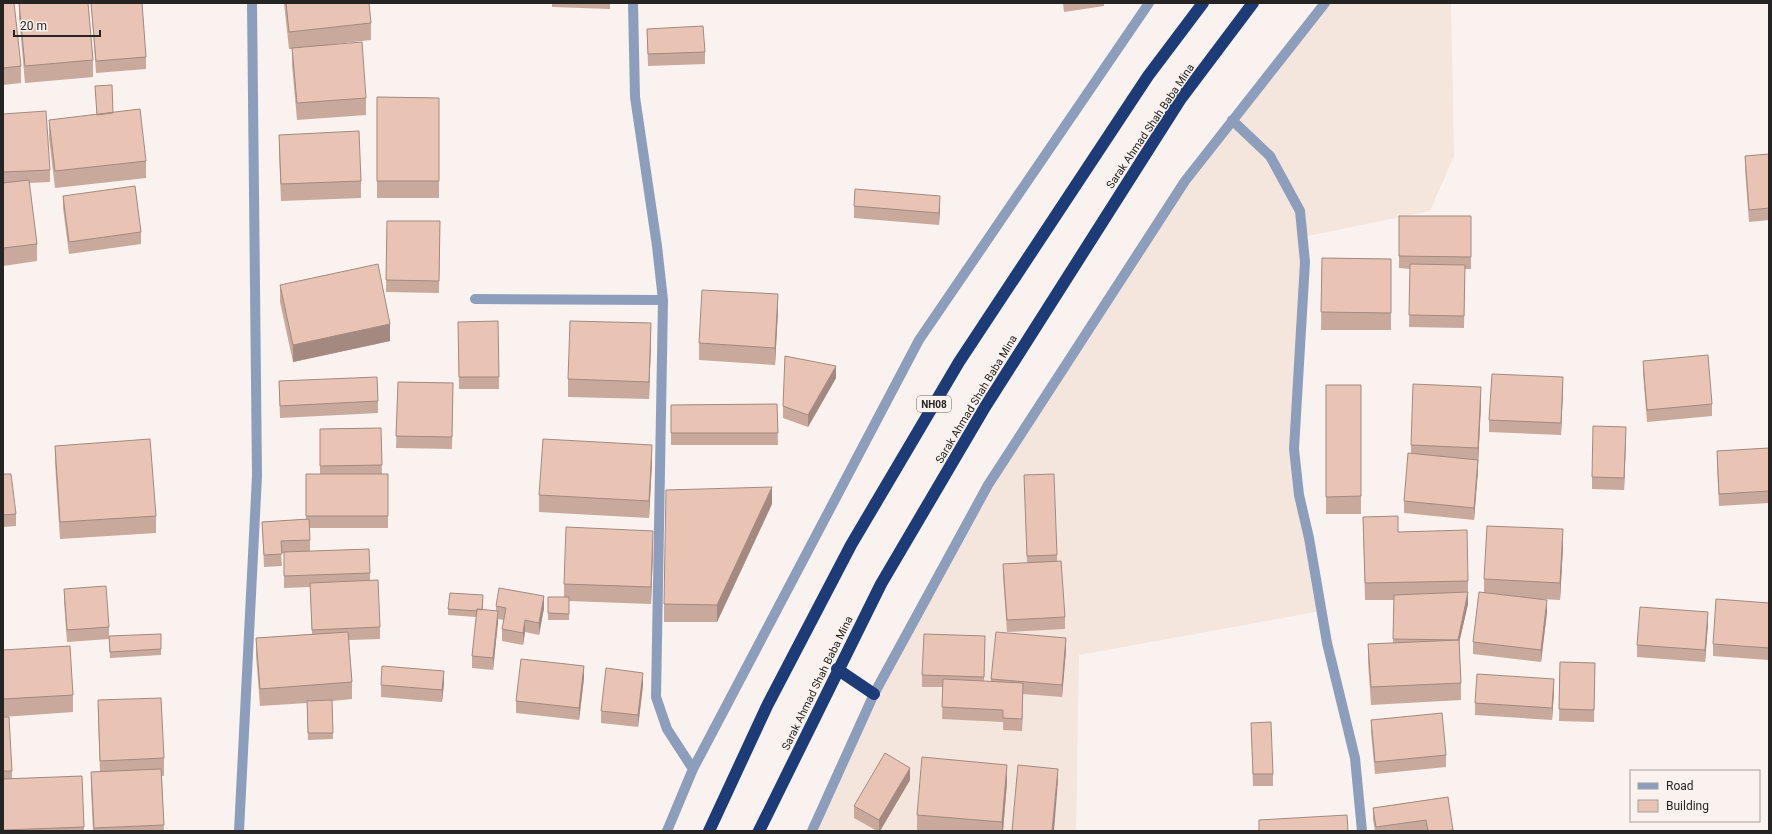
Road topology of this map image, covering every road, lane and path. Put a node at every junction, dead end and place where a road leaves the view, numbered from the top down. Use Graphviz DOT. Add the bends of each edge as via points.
graph roads {
  1 [pos="252,3"];
  2 [pos="633,3"];
  3 [pos="1149,3"];
  4 [pos="1203,3"];
  5 [pos="1253,3"];
  6 [pos="1325,3"];
  7 [pos="1232,120"];
  8 [pos="475,299"];
  9 [pos="663,300"];
  10 [pos="838,669"];
  11 [pos="874,694"];
  12 [pos="693,769"];
  13 [pos="239,831"];
  14 [pos="667,831"];
  15 [pos="709,831"];
  16 [pos="758,831"];
  17 [pos="812,831"];
  18 [pos="1362,831"];
  1 -- 13 [label="street" via="257,476"];
  2 -- 9 [label="street" via="635,97"];
  3 -- 12 [label="street" via="919,340"];
  4 -- 15 [label="highway, NH08" via="1148,76 959,362 851,545 767,706"];
  5 -- 10 [label="highway, Sarak Ahmad Shah Baba Mina" via="1180,100 985,407 881,584"];
  6 -- 7 [label="street"];
  7 -- 11 [label="street" via="1185,180 988,485"];
  7 -- 18 [label="street" via="1270,156 1300,211 1305,262 1294,449 1299,495 1327,643 1355,758"];
  8 -- 9 [label="street"];
  9 -- 12 [label="street" via="656,696 667,729"];
  10 -- 11 [label="highway"];
  10 -- 16 [label="highway, Sarak Ahmad Shah Baba Mina"];
  11 -- 17 [label="street"];
  12 -- 14 [label="street"];
}
